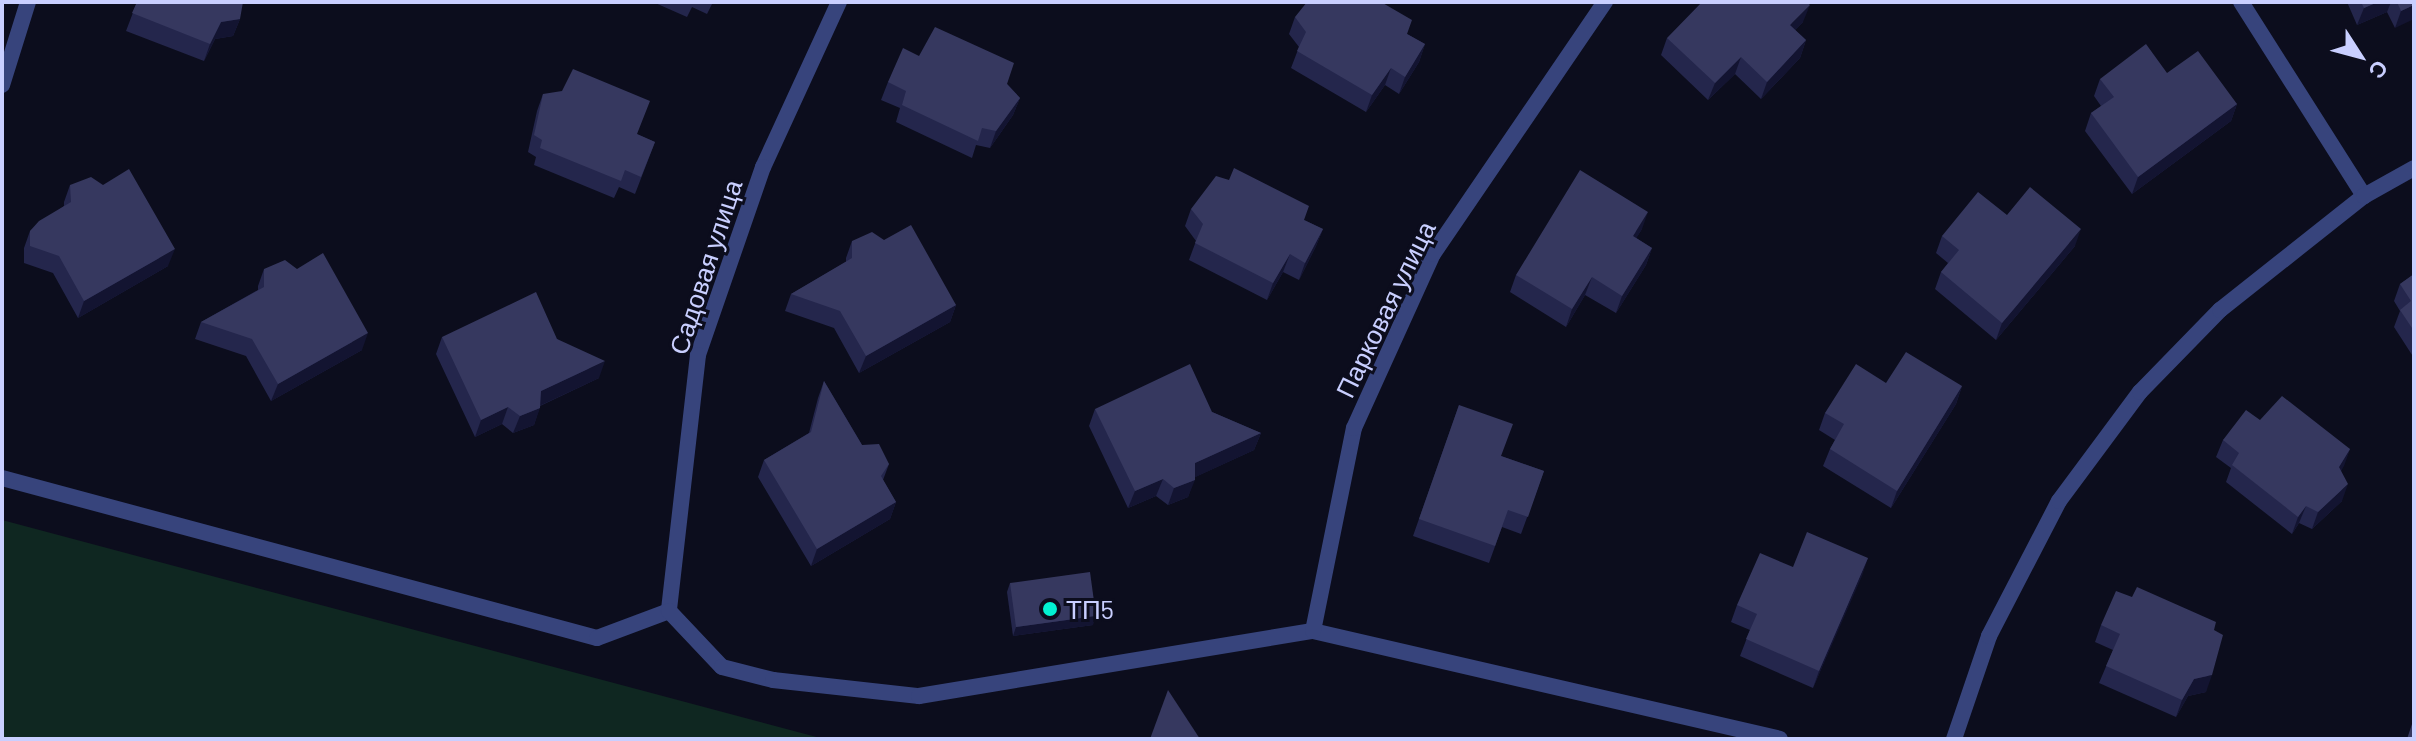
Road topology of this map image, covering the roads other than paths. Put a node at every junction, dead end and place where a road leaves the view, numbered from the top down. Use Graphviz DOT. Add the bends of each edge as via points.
graph roads {
  1 [pos="28,2"];
  2 [pos="839,2"];
  3 [pos="1605,2"];
  4 [pos="2241,2"];
  5 [pos="2,85"];
  6 [pos="2414,168"];
  7 [pos="2364,196"];
  8 [pos="2,478"];
  9 [pos="669,611"];
  10 [pos="1313,631"];
  11 [pos="1780,739"];
  12 [pos="1954,739"];
  1 -- 5 [label="street"];
  2 -- 9 [label="street, Садовая улица" via="763,167 698,355"];
  3 -- 10 [label="street, Парковая улица" via="1433,254 1354,428"];
  4 -- 7 [label="street"];
  6 -- 7 [label="street"];
  7 -- 12 [label="street" via="2220,310 2140,392 2059,501 1989,636"];
  8 -- 9 [label="street" via="597,638"];
  9 -- 10 [label="street" via="722,667 773,680 919,696"];
  10 -- 11 [label="street"];
}
